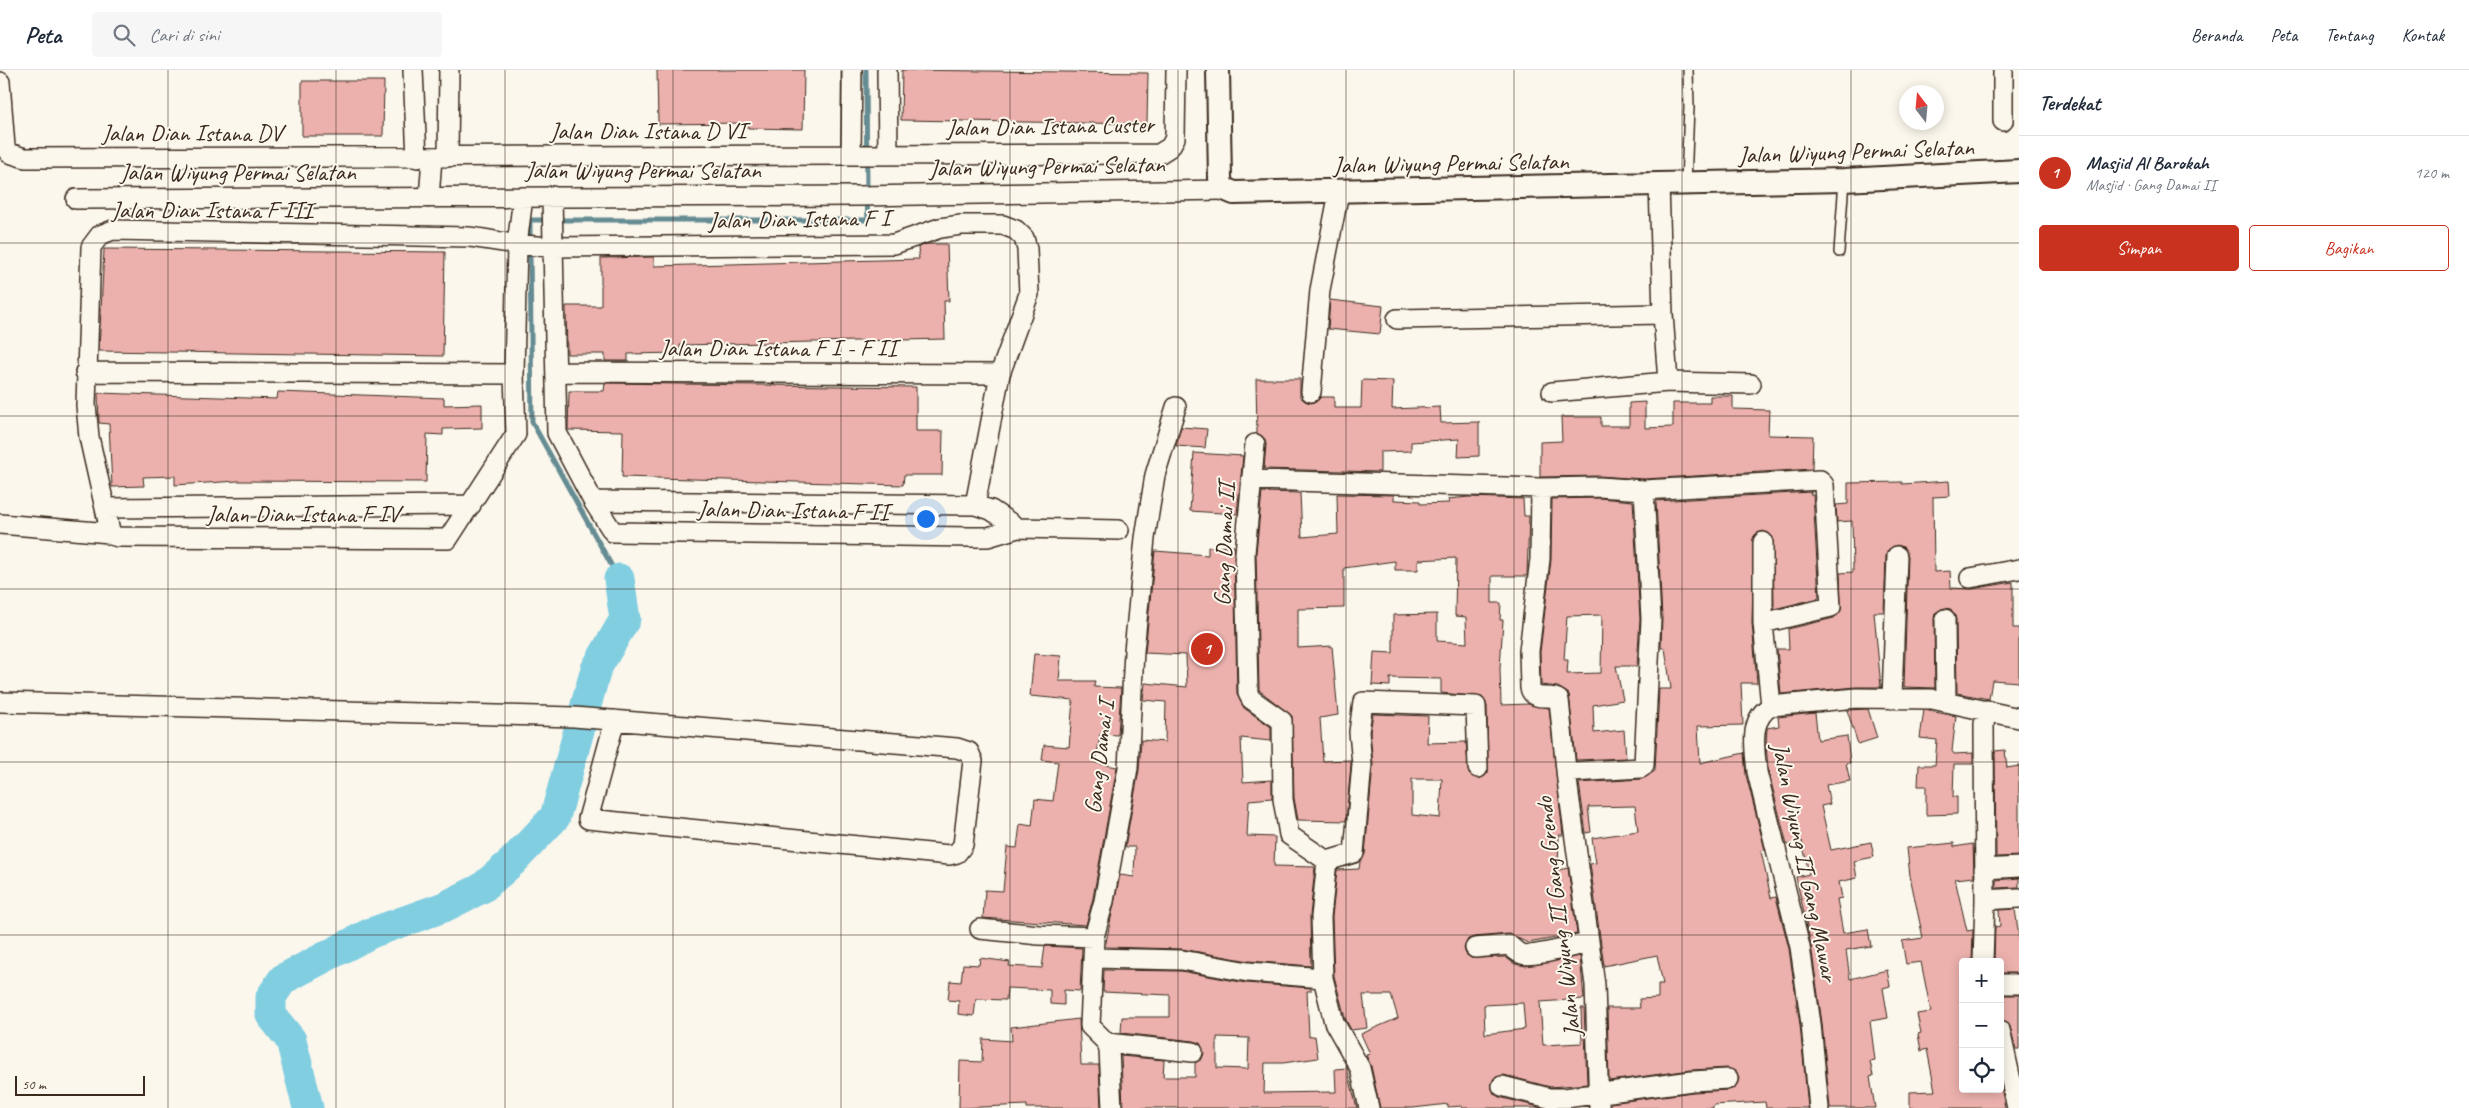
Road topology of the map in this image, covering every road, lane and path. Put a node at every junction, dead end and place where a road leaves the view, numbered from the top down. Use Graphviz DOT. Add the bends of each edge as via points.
graph roads {
  1 [pos="413,70"];
  2 [pos="450,70"];
  3 [pos="852,70"];
  4 [pos="887,70"];
  5 [pos="1176,70"];
  6 [pos="1218,70"];
  7 [pos="1688,70"];
  8 [pos="2003,70"];
  9 [pos="0,82"];
  10 [pos="2003,121"];
  11 [pos="871,155"];
  12 [pos="432,158"];
  13 [pos="2019,171"];
  14 [pos="1844,180"];
  15 [pos="1686,182"];
  16 [pos="1659,184"];
  17 [pos="1224,190"];
  18 [pos="1339,192"];
  19 [pos="523,197"];
  20 [pos="76,198"];
  21 [pos="429,198"];
  22 [pos="552,202"];
  23 [pos="550,243"];
  24 [pos="519,245"];
  25 [pos="1839,252"];
  26 [pos="1663,314"];
  27 [pos="1396,319"];
  28 [pos="85,372"];
  29 [pos="556,372"];
  30 [pos="514,374"];
  31 [pos="1000,374"];
  32 [pos="1668,382"];
  33 [pos="1751,384"];
  34 [pos="1311,392"];
  35 [pos="1552,392"];
  36 [pos="1176,407"];
  37 [pos="1254,444"];
  38 [pos="1251,480"];
  39 [pos="1541,488"];
  40 [pos="1644,490"];
  41 [pos="593,501"];
  42 [pos="975,505"];
  43 [pos="471,506"];
  44 [pos="104,508"];
  45 [pos="0,524"];
  46 [pos="1018,528"];
  47 [pos="1119,530"];
  48 [pos="114,535"];
  49 [pos="1764,542"];
  50 [pos="1897,556"];
  51 [pos="2019,569"];
  52 [pos="1970,578"];
  53 [pos="1946,619"];
  54 [pos="1764,623"];
  55 [pos="1892,699"];
  56 [pos="0,702"];
  57 [pos="1946,702"];
  58 [pos="1771,706"];
  59 [pos="1987,710"];
  60 [pos="2019,718"];
  61 [pos="607,719"];
  62 [pos="1478,768"];
  63 [pos="1567,776"];
  64 [pos="1327,861"];
  65 [pos="2019,867"];
  66 [pos="1984,869"];
  67 [pos="2019,898"];
  68 [pos="1985,900"];
  69 [pos="980,929"];
  70 [pos="1094,938"];
  71 [pos="1590,943"];
  72 [pos="1475,948"];
  73 [pos="1093,958"];
  74 [pos="1983,958"];
  75 [pos="1323,978"];
  76 [pos="2004,984"];
  77 [pos="2019,984"];
  78 [pos="1107,1043"];
  79 [pos="2004,1048"];
  80 [pos="1193,1052"];
  81 [pos="1728,1079"];
  82 [pos="1502,1086"];
  83 [pos="1600,1100"];
  84 [pos="1112,1108"];
  85 [pos="1369,1108"];
  86 [pos="1819,1108"];
  87 [pos="2017,1108"];
  1 -- 12 [label="street"];
  2 -- 12 [label="street"];
  3 -- 11 [label="street"];
  4 -- 11 [label="street"];
  5 -- 11 [label="street, Jalan Dian Istana Custer" via="1175,138 1170,147 1159,154"];
  6 -- 17 [label="street" via="1220,178"];
  7 -- 15 [label="lane"];
  8 -- 10 [label="street"];
  9 -- 12 [label="street, Jalan Dian Istana DV" via="6,146 9,153 24,158"];
  11 -- 12 [label="street, Jalan Dian Istana D VI"];
  12 -- 21 [label="street"];
  13 -- 14 [label="street, Jalan Wiyung Permai Selatan"];
  14 -- 15 [label="street, Jalan Wiyung Permai Selatan"];
  14 -- 25 [label="lane"];
  15 -- 16 [label="street, Jalan Wiyung Permai Selatan"];
  16 -- 18 [label="street, Jalan Wiyung Permai Selatan"];
  16 -- 26 [label="street"];
  17 -- 18 [label="street, Jalan Wiyung Permai Selatan" via="1242,193"];
  17 -- 22 [label="street, Jalan Wiyung Permai Selatan"];
  18 -- 34 [label="street" via="1320,290"];
  19 -- 21 [label="street, Jalan Wiyung Permai Selatan"];
  19 -- 22 [label="street, Jalan Wiyung Permai Selatan"];
  19 -- 24 [label="street, Jalan Dian Istana F IV"];
  20 -- 21 [label="street, Jalan Wiyung Permai Selatan"];
  22 -- 23 [label="street, Jalan Dian Istana F II"];
  23 -- 24 [label="street, Jalan Dian Istana F I"];
  23 -- 29 [label="street, Jalan Dian Istana F II"];
  23 -- 31 [label="street, Jalan Dian Istana F I" via="894,244 940,228 1003,225 1016,230 1024,238 1028,294"];
  24 -- 28 [label="street, Jalan Dian Istana F III" via="469,237 105,232 91,247"];
  24 -- 30 [label="street, Jalan Dian Istana F IV"];
  26 -- 27 [label="street"];
  26 -- 32 [label="street"];
  28 -- 30 [label="street"];
  28 -- 44 [label="street, Jalan Dian Istana F III" via="88,437"];
  29 -- 31 [label="street, Jalan Dian Istana F I - F II"];
  29 -- 41 [label="street, Jalan Dian Istana F II" via="557,433"];
  30 -- 43 [label="street, Jalan Dian Istana F IV" via="516,434"];
  31 -- 42 [label="street"];
  32 -- 33 [label="street"];
  32 -- 35 [label="street"];
  36 -- 70 [label="street, Gang Damai I" via="1155,475 1145,538 1134,651 1128,768 1104,901"];
  37 -- 38 [label="street, Gang Damai II"];
  38 -- 39 [label="street"];
  38 -- 64 [label="street, Gang Damai II" via="1245,553 1248,694 1282,721 1283,799 1289,835"];
  39 -- 40 [label="street"];
  39 -- 63 [label="street" via="1540,559 1529,650 1530,688 1538,697 1559,700"];
  40 -- 54 [label="street" via="1818,479 1822,482 1831,607"];
  40 -- 63 [label="street, Jalan Wiyung II Gang Grendo" via="1651,619 1644,765 1641,768 1572,772"];
  41 -- 42 [label="street, Jalan Dian Istana F II"];
  41 -- 46 [label="street, Jalan Dian Istana F II" via="616,533 970,537 996,535"];
  42 -- 46 [label="street, Jalan Dian Istana F II" via="991,510"];
  43 -- 44 [label="street, Jalan Dian Istana F IV"];
  43 -- 48 [label="street, Jalan Dian Istana F IV" via="446,539"];
  44 -- 48 [label="street, Jalan Dian Istana F III"];
  45 -- 48 [label="street"];
  46 -- 47 [label="street"];
  49 -- 54 [label="street"];
  50 -- 55 [label="street"];
  51 -- 52 [label="street"];
  53 -- 57 [label="street"];
  54 -- 58 [label="street"];
  55 -- 57 [label="street"];
  55 -- 58 [label="street" via="1857,698"];
  56 -- 61 [label="street"];
  57 -- 59 [label="street"];
  58 -- 86 [label="street, Jalan Wiyung II Gang Mawar" via="1763,711 1756,723 1757,772 1800,947"];
  59 -- 60 [label="street"];
  59 -- 66 [label="street" via="1984,724"];
  61 -- 61 [label="street" via="957,748 969,752 973,761 963,845 957,853 949,855 588,819"];
  62 -- 64 [label="street" via="1476,706 1363,702 1358,732 1362,772 1354,853"];
  63 -- 71 [label="street, Jalan Wiyung II Gang Grendo"];
  64 -- 75 [label="street" via="1321,917"];
  65 -- 66 [label="street"];
  66 -- 68 [label="street"];
  67 -- 68 [label="street"];
  68 -- 74 [label="street"];
  69 -- 70 [label="street"];
  70 -- 73 [label="street, Gang Damai I"];
  71 -- 72 [label="street" via="1535,955 1522,954 1509,945"];
  71 -- 83 [label="street, Jalan Wiyung II Gang Grendo"];
  73 -- 75 [label="street" via="1182,960 1248,972"];
  73 -- 78 [label="street, Gang Damai I" via="1090,1026"];
  75 -- 85 [label="street" via="1334,1022 1360,1068"];
  76 -- 77 [label="street"];
  78 -- 80 [label="street"];
  78 -- 84 [label="street"];
  79 -- 87 [label="street"];
  81 -- 83 [label="street" via="1649,1088"];
  82 -- 83 [label="street" via="1549,1098"];
}
